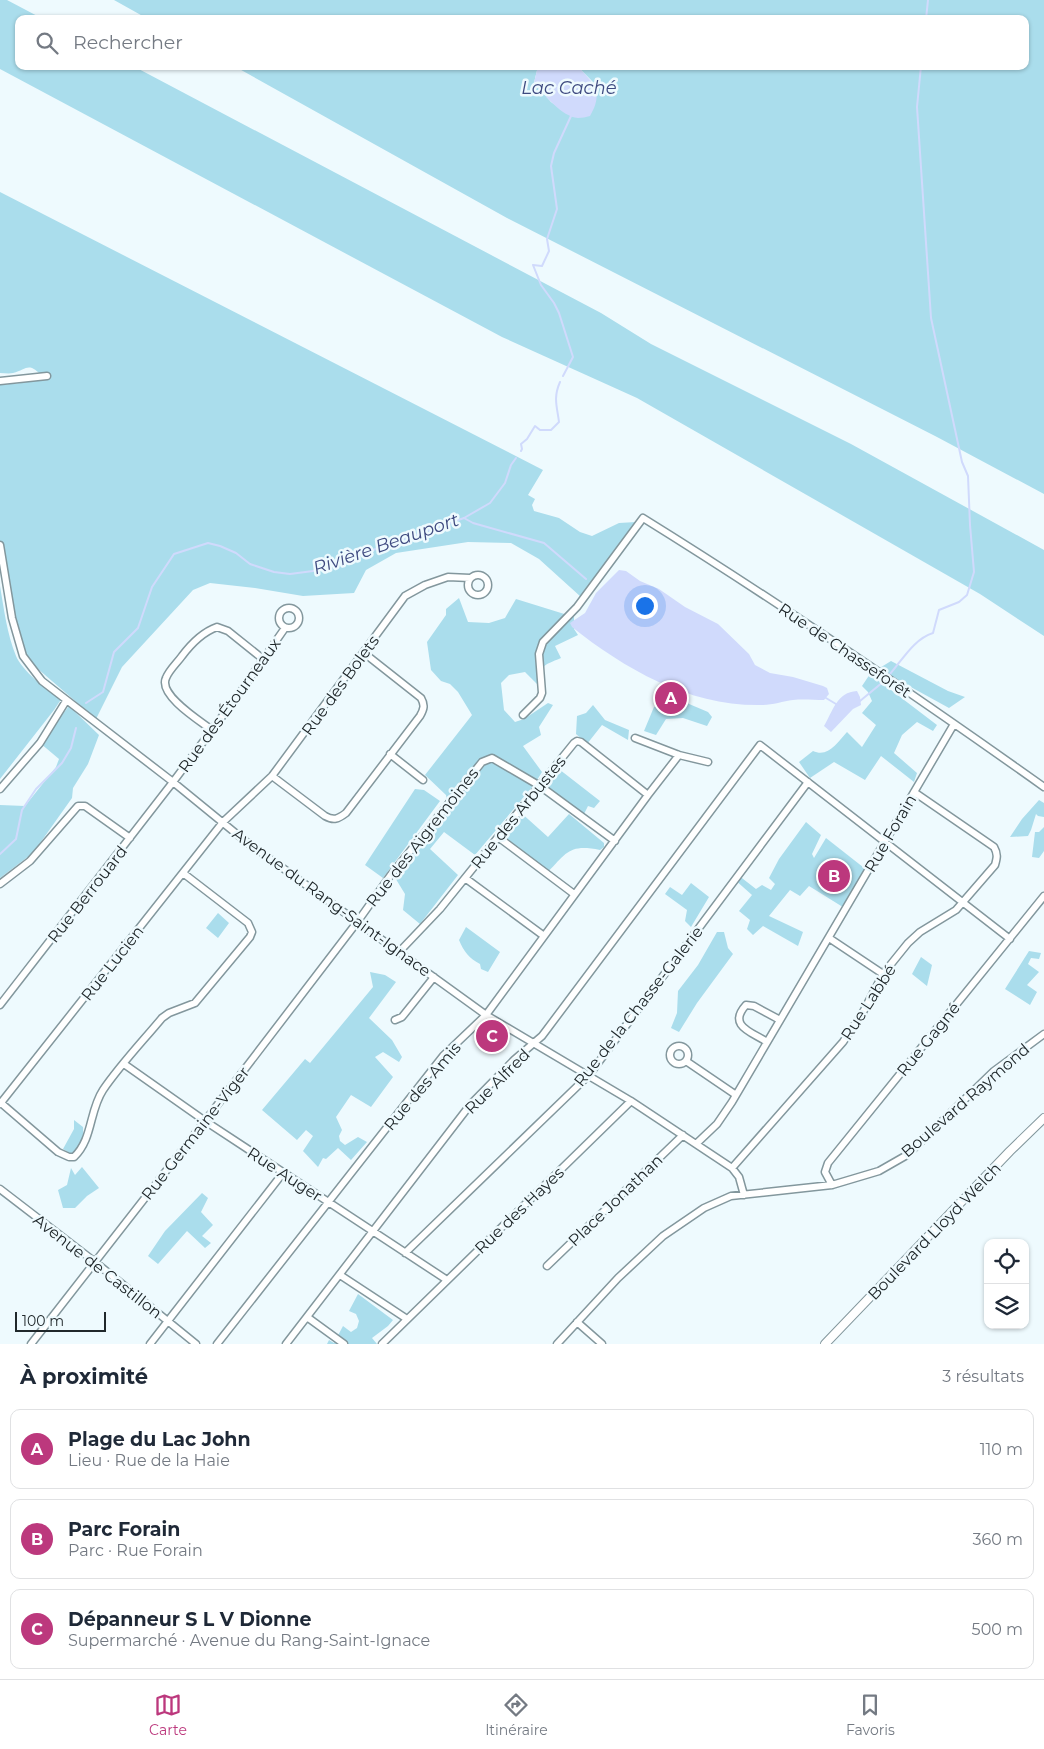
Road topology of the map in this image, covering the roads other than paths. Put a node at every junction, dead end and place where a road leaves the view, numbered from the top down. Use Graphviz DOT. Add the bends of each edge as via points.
graph roads {
  1 [pos="47,376"];
  2 [pos="0,381"];
  3 [pos="0,545"];
  4 [pos="470,578"];
  5 [pos="285,628"];
  6 [pos="364,653"];
  7 [pos="263,659"];
  8 [pos="66,701"];
  9 [pos="523,714"];
  10 [pos="954,724"];
  11 [pos="212,730"];
  12 [pos="635,738"];
  13 [pos="390,754"];
  14 [pos="679,756"];
  15 [pos="708,762"];
  16 [pos="272,776"];
  17 [pos="423,780"];
  18 [pos="173,782"];
  19 [pos="808,782"];
  20 [pos="540,786"];
  21 [pos="1044,787"];
  22 [pos="0,789"];
  23 [pos="914,792"];
  24 [pos="648,795"];
  25 [pos="223,822"];
  26 [pos="130,838"];
  27 [pos="498,838"];
  28 [pos="615,841"];
  29 [pos="885,841"];
  30 [pos="183,873"];
  31 [pos="465,878"];
  32 [pos="0,884"];
  33 [pos="574,894"];
  34 [pos="1044,896"];
  35 [pos="964,903"];
  36 [pos="358,921"];
  37 [pos="544,936"];
  38 [pos="829,938"];
  39 [pos="1010,939"];
  40 [pos="400,951"];
  41 [pos="883,974"];
  42 [pos="434,977"];
  43 [pos="0,1005"];
  44 [pos="486,1015"];
  45 [pos="395,1020"];
  46 [pos="780,1020"];
  47 [pos="1044,1034"];
  48 [pos="767,1042"];
  49 [pos="534,1043"];
  50 [pos="686,1061"];
  51 [pos="124,1064"];
  52 [pos="589,1075"];
  53 [pos="736,1095"];
  54 [pos="631,1101"];
  55 [pos="0,1104"];
  56 [pos="1044,1118"];
  57 [pos="205,1121"];
  58 [pos="683,1135"];
  59 [pos="696,1144"];
  60 [pos="732,1168"];
  61 [pos="283,1173"];
  62 [pos="832,1186"];
  63 [pos="0,1188"];
  64 [pos="744,1195"];
  65 [pos="328,1202"];
  66 [pos="374,1232"];
  67 [pos="405,1253"];
  68 [pos="95,1262"];
  69 [pos="548,1266"];
  70 [pos="340,1275"];
  71 [pos="447,1280"];
  72 [pos="307,1318"];
  73 [pos="407,1319"];
  74 [pos="168,1321"];
  75 [pos="577,1322"];
  76 [pos="31,1344"];
  77 [pos="150,1344"];
  78 [pos="196,1344"];
  79 [pos="217,1344"];
  80 [pos="286,1344"];
  81 [pos="344,1344"];
  82 [pos="382,1344"];
  83 [pos="557,1344"];
  84 [pos="602,1344"];
  85 [pos="825,1344"];
  1 -- 2 [label="street"];
  3 -- 8 [label="street, Avenue du Rang-Saint-Ignace" via="12,618 23,656 42,681"];
  4 -- 6 [label="street, Rue des Bolets" via="448,577 405,596"];
  5 -- 7 [label="street, Rue des Étourneaux"];
  6 -- 13 [label="street" via="416,692 424,704 420,716"];
  6 -- 16 [label="street, Rue des Bolets"];
  7 -- 11 [label="street, Rue des Étourneaux"];
  7 -- 11 [label="street" via="228,631 217,627 207,630 186,651 166,678 171,698"];
  8 -- 18 [label="street, Avenue du Rang-Saint-Ignace"];
  8 -- 22 [label="street" via="40,743"];
  9 -- 10 [label="street, Rue de Chasseforêt" via="542,693 539,654 543,642 578,607 643,518 711,560"];
  10 -- 21 [label="street, Rue de Chasseforêt"];
  10 -- 23 [label="street, Rue Forain"];
  11 -- 18 [label="street, Rue des Étourneaux"];
  12 -- 14 [label="street"];
  13 -- 16 [label="street" via="346,812 336,820 325,816"];
  13 -- 17 [label="street"];
  14 -- 15 [label="street"];
  14 -- 24 [label="street, Rue des Amis"];
  16 -- 25 [label="street, Rue des Bolets"];
  18 -- 25 [label="street, Avenue du Rang-Saint-Ignace"];
  18 -- 26 [label="street, Rue Berrouard"];
  19 -- 29 [label="street"];
  19 -- 49 [label="street, Rue Alfred" via="760,745"];
  19 -- 52 [label="street, Rue de la Chasse-Galerie"];
  20 -- 24 [label="street, Rue des Arbustes" via="577,741"];
  20 -- 27 [label="street, Rue des Arbustes"];
  20 -- 28 [label="street, Rue des Aigremoines"];
  20 -- 36 [label="street, Rue des Aigremoines" via="492,758 482,762"];
  23 -- 29 [label="street, Rue Forain"];
  23 -- 35 [label="street, Rue Labbé" via="988,842 997,852 994,865"];
  24 -- 28 [label="street, Rue des Amis"];
  25 -- 30 [label="street, Rue Lucien"];
  25 -- 36 [label="street, Avenue du Rang-Saint-Ignace"];
  26 -- 32 [label="street" via="85,806 78,806 30,861"];
  26 -- 43 [label="street, Rue Berrouard"];
  27 -- 31 [label="street, Rue des Arbustes"];
  27 -- 33 [label="street"];
  28 -- 33 [label="street, Rue des Amis"];
  29 -- 35 [label="street"];
  29 -- 38 [label="street, Rue Forain"];
  30 -- 51 [label="street" via="243,919 252,932 202,997 196,1003 162,1018"];
  30 -- 55 [label="street, Rue Lucien"];
  31 -- 37 [label="street"];
  31 -- 40 [label="street, Rue des Arbustes"];
  33 -- 37 [label="street, Rue des Amis"];
  34 -- 39 [label="street, Rue Gagné"];
  35 -- 39 [label="street"];
  35 -- 41 [label="street, Rue Labbé" via="914,938"];
  36 -- 40 [label="street, Avenue du Rang-Saint-Ignace"];
  36 -- 57 [label="street, Rue Germaine-Viger"];
  37 -- 44 [label="street, Rue des Amis"];
  38 -- 41 [label="street"];
  38 -- 46 [label="street, Rue Forain"];
  39 -- 62 [label="street, Rue Gagné" via="828,1163 825,1172"];
  40 -- 42 [label="street, Avenue du Rang-Saint-Ignace"];
  41 -- 60 [label="street, Rue Labbé" via="843,1042"];
  42 -- 44 [label="street, Avenue du Rang-Saint-Ignace"];
  42 -- 45 [label="street" via="402,1017"];
  44 -- 49 [label="street, Avenue du Rang-Saint-Ignace"];
  44 -- 65 [label="street, Rue des Amis" via="443,1056"];
  46 -- 48 [label="street, Rue Forain"];
  46 -- 48 [label="street" via="754,1006 746,1005 739,1012 740,1024"];
  47 -- 62 [label="street, Boulevard Raymond" via="994,1070 907,1155 879,1171"];
  48 -- 53 [label="street, Rue Forain"];
  49 -- 52 [label="street, Avenue du Rang-Saint-Ignace"];
  49 -- 66 [label="street, Rue Alfred" via="470,1105"];
  50 -- 53 [label="street"];
  51 -- 55 [label="street" via="100,1095 85,1141 74,1157 58,1152"];
  51 -- 57 [label="street, Rue Auger"];
  52 -- 54 [label="street, Avenue du Rang-Saint-Ignace"];
  52 -- 67 [label="street, Rue de la Chasse-Galerie"];
  53 -- 59 [label="street, Rue Forain" via="717,1124"];
  54 -- 58 [label="street, Avenue du Rang-Saint-Ignace"];
  54 -- 71 [label="street, Rue des Hayes"];
  56 -- 85 [label="main road, Boulevard Lloyd Welch"];
  57 -- 61 [label="street, Rue Auger"];
  57 -- 68 [label="street, Rue Germaine-Viger"];
  58 -- 59 [label="street, Avenue du Rang-Saint-Ignace"];
  58 -- 69 [label="street, Place Jonathan"];
  59 -- 60 [label="street, Avenue du Rang-Saint-Ignace"];
  60 -- 64 [label="street" via="739,1177"];
  61 -- 65 [label="street, Rue Auger"];
  61 -- 74 [label="street"];
  62 -- 64 [label="street, Boulevard Raymond"];
  63 -- 68 [label="street, Avenue de Castillon"];
  64 -- 75 [label="street, Boulevard Raymond" via="731,1196 704,1208 663,1236"];
  65 -- 66 [label="street, Rue Auger"];
  65 -- 79 [label="street, Rue des Amis"];
  66 -- 67 [label="street, Rue Auger"];
  66 -- 70 [label="street, Rue Alfred"];
  67 -- 71 [label="street, Rue Auger"];
  68 -- 74 [label="street, Avenue de Castillon"];
  68 -- 76 [label="street, Rue Germaine-Viger"];
  70 -- 72 [label="street, Rue Alfred"];
  70 -- 73 [label="street"];
  71 -- 73 [label="street, Rue des Hayes"];
  72 -- 80 [label="street, Rue Alfred"];
  72 -- 81 [label="street"];
  73 -- 82 [label="street, Rue des Hayes"];
  74 -- 77 [label="street"];
  74 -- 78 [label="street, Avenue de Castillon"];
  75 -- 83 [label="street, Boulevard Raymond"];
  75 -- 84 [label="street"];
}
